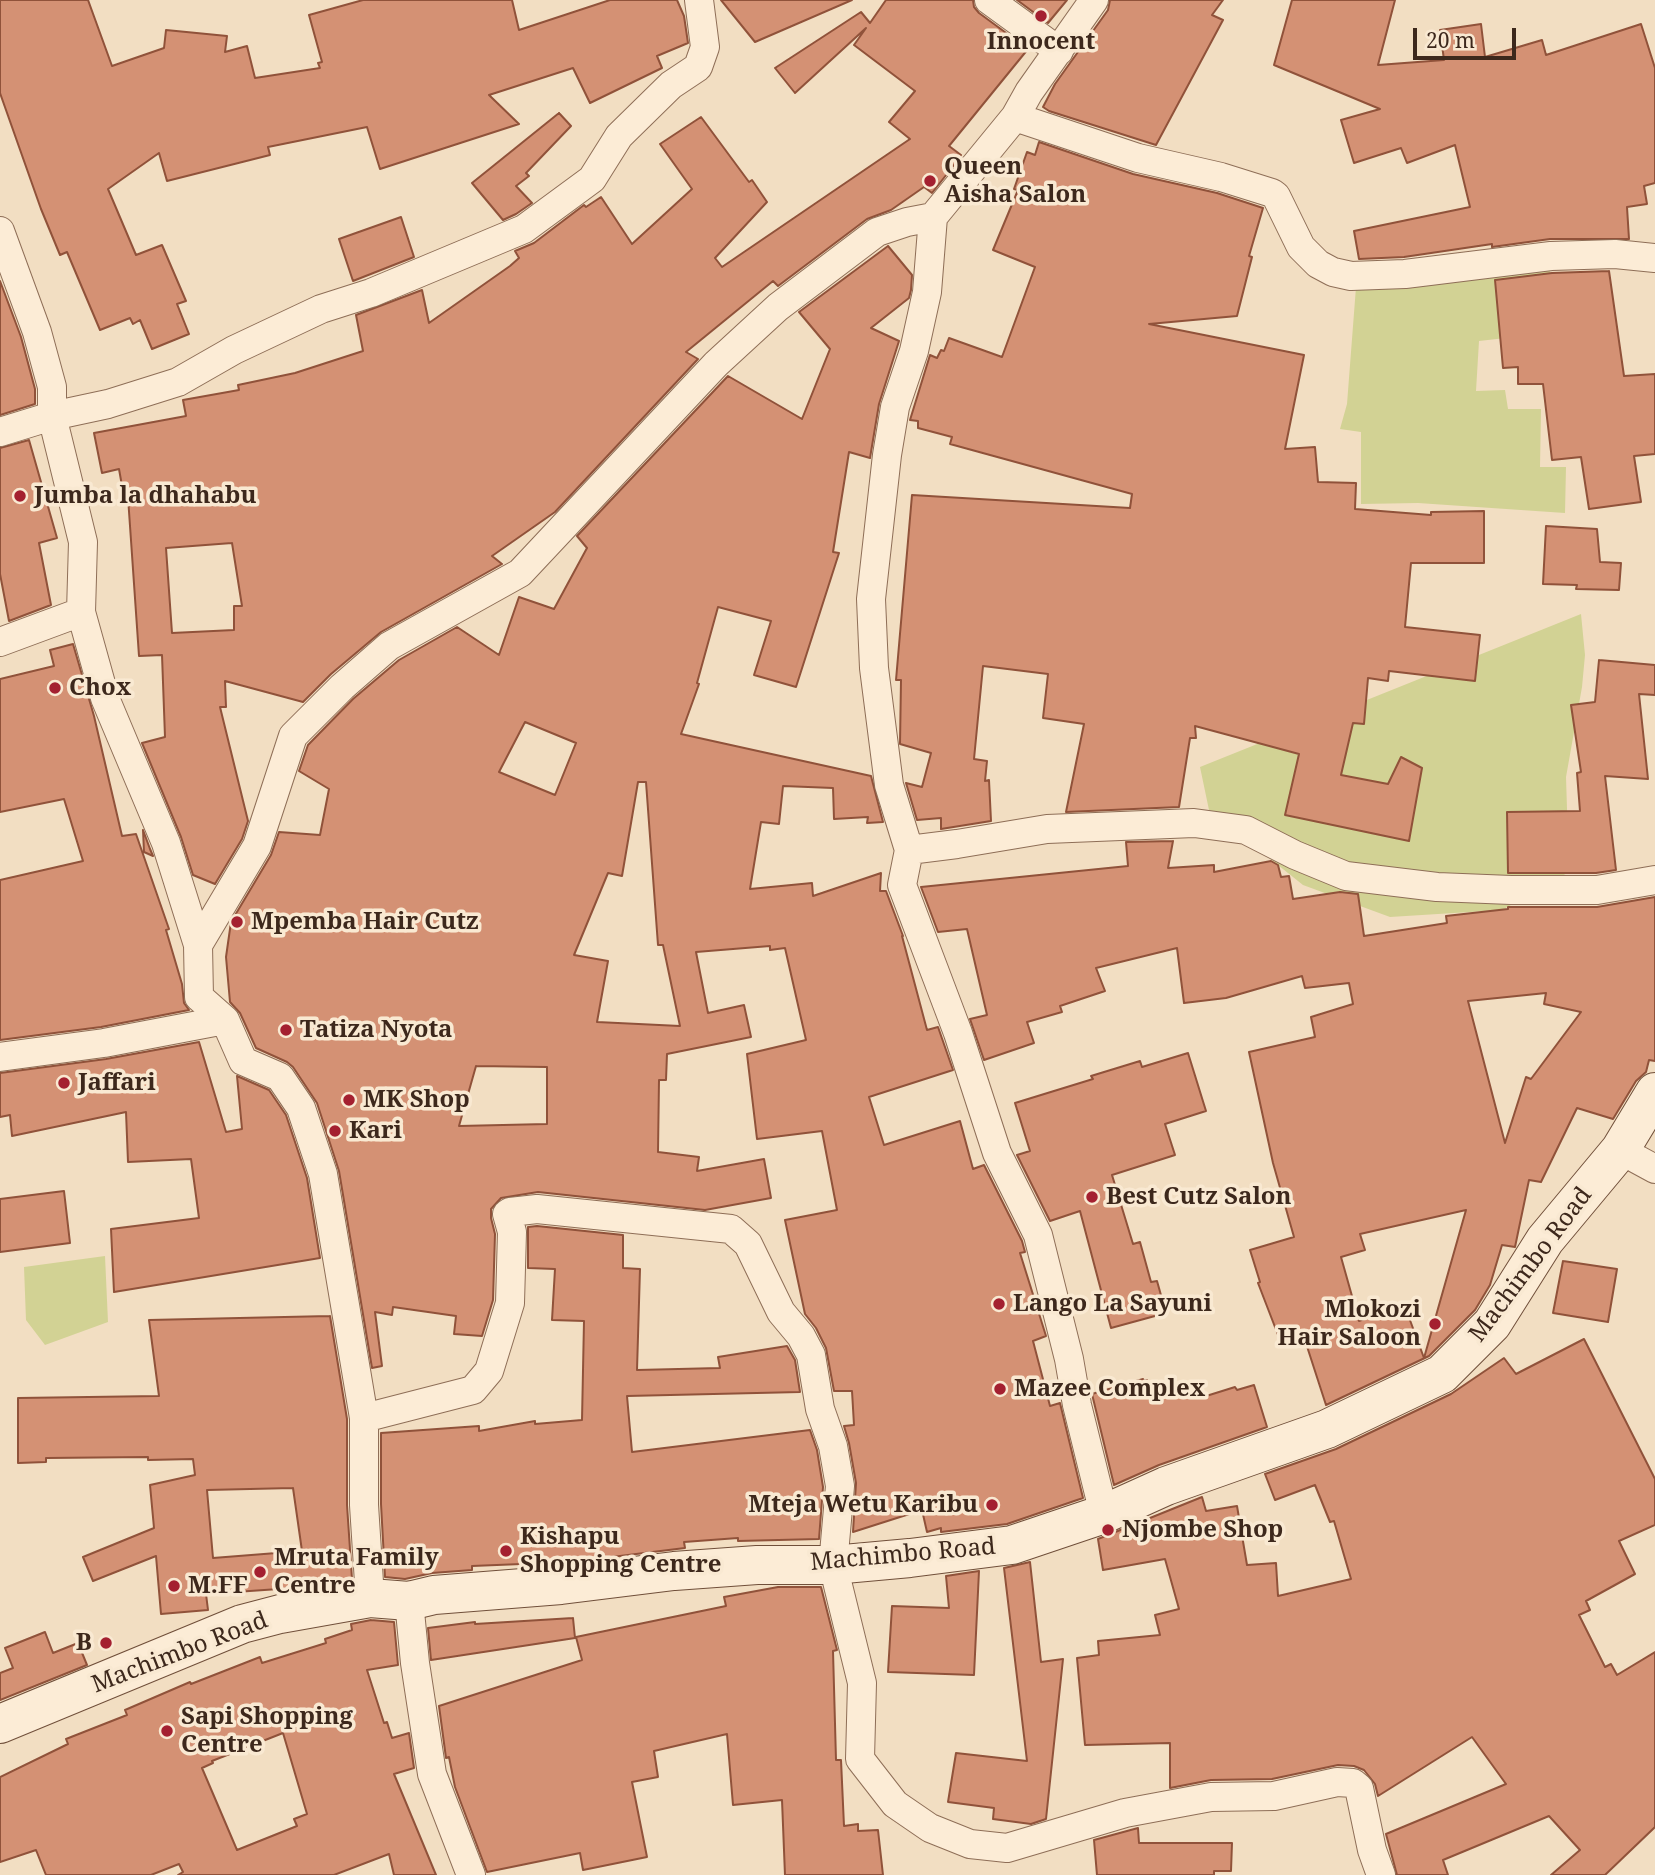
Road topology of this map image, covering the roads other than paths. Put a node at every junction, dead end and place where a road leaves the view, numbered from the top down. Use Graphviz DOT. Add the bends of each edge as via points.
graph roads {
  1 [pos="699,0"];
  2 [pos="989,0"];
  3 [pos="1094,0"];
  4 [pos="1059,51"];
  5 [pos="1015,117"];
  6 [pos="933,217"];
  7 [pos="0,231"];
  8 [pos="1655,258"];
  9 [pos="52,416"];
  10 [pos="0,432"];
  11 [pos="81,612"];
  12 [pos="0,642"];
  13 [pos="909,849"];
  14 [pos="1655,880"];
  15 [pos="198,945"];
  16 [pos="225,1020"];
  17 [pos="0,1057"];
  18 [pos="1655,1091"];
  19 [pos="1620,1150"];
  20 [pos="1655,1169"];
  21 [pos="365,1418"];
  22 [pos="1104,1514"];
  23 [pos="833,1564"];
  24 [pos="370,1598"];
  25 [pos="409,1601"];
  26 [pos="0,1724"];
  27 [pos="471,1875"];
  28 [pos="1381,1875"];
  1 -- 9 [label="street" via="705,47 698,67 671,85 619,136 592,179 524,229 321,309 178,382"];
  2 -- 4 [label="street"];
  3 -- 4 [label="street"];
  4 -- 5 [label="street"];
  5 -- 6 [label="street"];
  5 -- 8 [label="street" via="1138,158 1272,193 1301,247 1318,264 1351,276 1551,256"];
  6 -- 13 [label="street" via="927,292 895,407 887,455 871,599 874,668 889,785"];
  6 -- 15 [label="street" via="877,232 788,299 716,364 520,573 389,646 342,687 293,736 257,846"];
  7 -- 9 [label="street" via="37,332 52,387"];
  9 -- 10 [label="street"];
  9 -- 11 [label="street" via="83,542"];
  11 -- 12 [label="street"];
  11 -- 15 [label="street" via="105,698 166,843"];
  13 -- 14 [label="street" via="1047,829 1194,823 1246,830 1346,876 1511,890 1597,890"];
  13 -- 22 [label="street" via="902,886 997,1153 1038,1235"];
  15 -- 16 [label="street" via="199,997"];
  16 -- 17 [label="street"];
  16 -- 21 [label="street" via="243,1061 280,1077 301,1108 323,1174"];
  18 -- 19 [label="street, Machimbo Road"];
  19 -- 20 [label="street"];
  19 -- 22 [label="street, Machimbo Road" via="1545,1240 1492,1324 1442,1374 1327,1429 1166,1486"];
  21 -- 23 [label="street" via="473,1390 489,1371 510,1303 510,1212 537,1209 731,1229 748,1244 781,1312 811,1355 840,1486"];
  21 -- 24 [label="street"];
  22 -- 23 [label="street, Machimbo Road" via="1012,1545"];
  23 -- 25 [label="street, Machimbo Road" via="674,1571"];
  23 -- 28 [label="street" via="862,1683 860,1759 895,1804 930,1828 970,1844 1007,1848 1125,1813 1211,1797 1274,1796 1337,1782 1353,1783 1359,1788"];
  24 -- 25 [label="street, Machimbo Road"];
  24 -- 26 [label="street, Machimbo Road" via="242,1624"];
  25 -- 27 [label="street" via="432,1774"];
}
